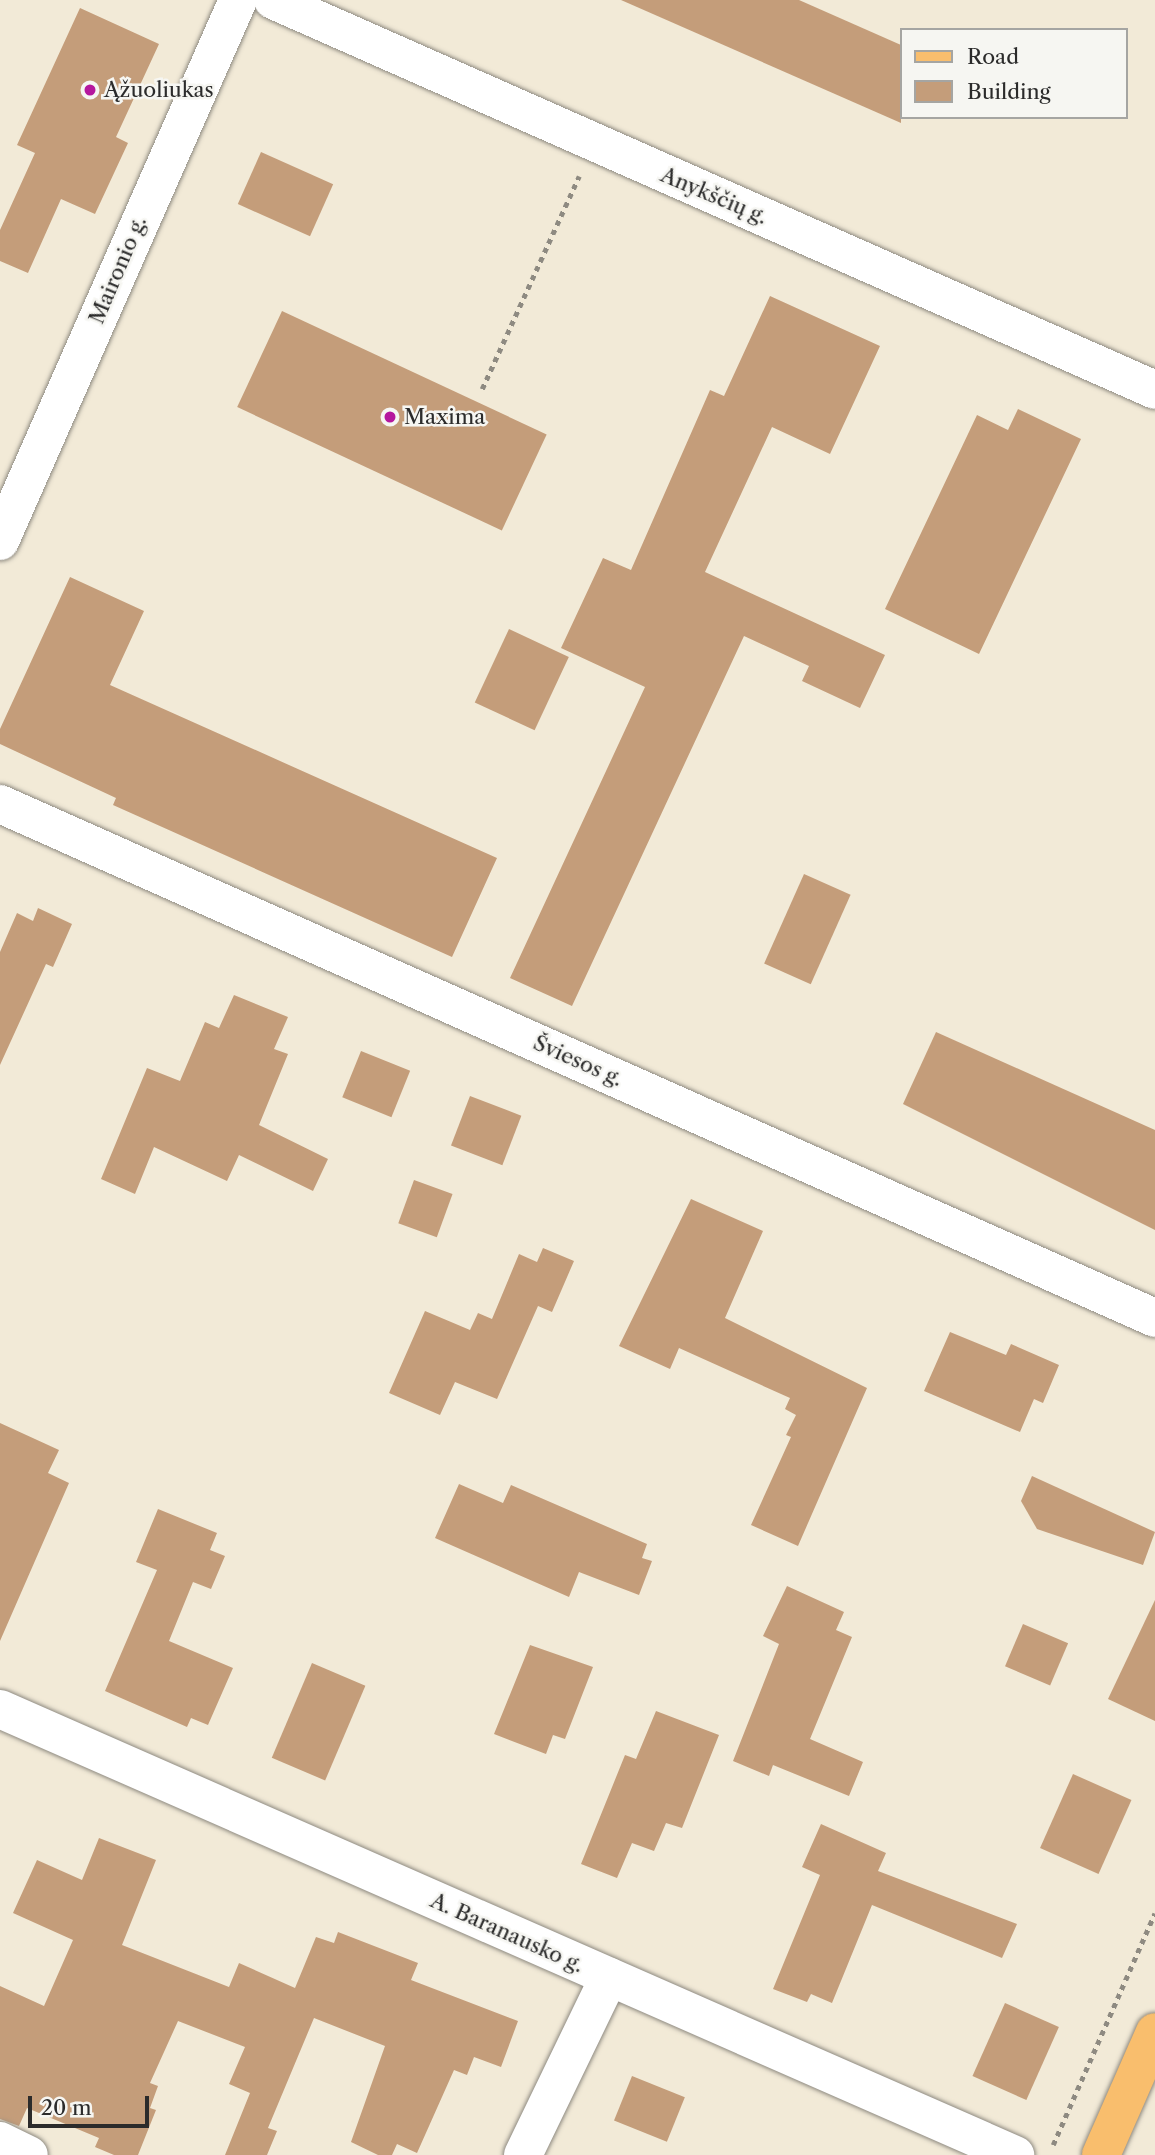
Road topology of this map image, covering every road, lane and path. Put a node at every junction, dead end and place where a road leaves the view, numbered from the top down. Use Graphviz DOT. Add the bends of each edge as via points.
graph roads {
  1 [pos="238,0"];
  2 [pos="273,0"];
  3 [pos="594,144"];
  4 [pos="482,388"];
  5 [pos="1155,390"];
  6 [pos="0,541"];
  7 [pos="0,804"];
  8 [pos="1155,1318"];
  9 [pos="0,1709"];
  10 [pos="1155,1913"];
  11 [pos="609,1978"];
  12 [pos="1155,2032"];
  13 [pos="1145,2084"];
  14 [pos="0,2141"];
  15 [pos="29,2155"];
  16 [pos="523,2155"];
  17 [pos="1015,2155"];
  18 [pos="1049,2155"];
  19 [pos="1101,2155"];
  1 -- 6 [label="street, Maironio g."];
  2 -- 3 [label="street, Anykščių g."];
  3 -- 4 [label="path"];
  3 -- 5 [label="street, Anykščių g."];
  7 -- 8 [label="street, Šviesos g."];
  9 -- 11 [label="street, A. Baranausko g."];
  10 -- 18 [label="path"];
  11 -- 16 [label="street"];
  11 -- 17 [label="street, A. Baranausko g."];
  12 -- 13 [label="main road"];
  13 -- 19 [label="main road"];
  14 -- 15 [label="street"];
}
